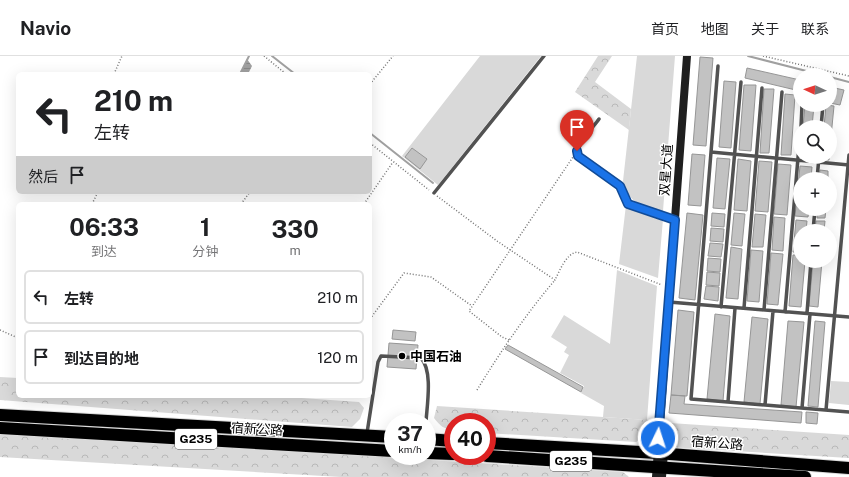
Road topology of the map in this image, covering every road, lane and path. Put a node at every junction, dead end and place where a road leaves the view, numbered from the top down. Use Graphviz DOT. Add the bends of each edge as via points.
graph roads {
  1 [pos="122,56"];
  2 [pos="264,56"];
  3 [pos="393,56"];
  4 [pos="544,56"];
  5 [pos="687,56"];
  6 [pos="763,56"];
  7 [pos="718,66"];
  8 [pos="115,72"];
  9 [pos="284,72"];
  10 [pos="849,76"];
  11 [pos="372,82"];
  12 [pos="741,82"];
  13 [pos="762,88"];
  14 [pos="782,92"];
  15 [pos="599,119"];
  16 [pos="372,145"];
  17 [pos="577,151"];
  18 [pos="711,152"];
  19 [pos="734,154"];
  20 [pos="849,155"];
  21 [pos="757,157"];
  22 [pos="776,158"];
  23 [pos="793,160"];
  24 [pos="393,162"];
  25 [pos="798,164"];
  26 [pos="837,164"];
  27 [pos="848,165"];
  28 [pos="372,192"];
  29 [pos="434,193"];
  30 [pos="675,220"];
  31 [pos="510,250"];
  32 [pos="811,268"];
  33 [pos="555,280"];
  34 [pos="670,288"];
  35 [pos="668,302"];
  36 [pos="699,305"];
  37 [pos="472,306"];
  38 [pos="721,307"];
  39 [pos="735,308"];
  40 [pos="744,308"];
  41 [pos="764,310"];
  42 [pos="773,311"];
  43 [pos="785,312"];
  44 [pos="808,313"];
  45 [pos="834,315"];
  46 [pos="372,316"];
  47 [pos="849,317"];
  48 [pos="0,330"];
  49 [pos="16,337"];
  50 [pos="509,340"];
  51 [pos="477,390"];
  52 [pos="728,402"];
  53 [pos="765,405"];
  54 [pos="802,408"];
  55 [pos="826,410"];
  56 [pos="849,412"];
  57 [pos="426,413"];
  58 [pos="0,415"];
  59 [pos="0,428"];
  60 [pos="366,436"];
  61 [pos="384,437"];
  62 [pos="496,444"];
  63 [pos="384,450"];
  64 [pos="660,453"];
  65 [pos="496,457"];
  66 [pos="849,468"];
  67 [pos="659,472"];
  68 [pos="805,477"];
  1 -- 8 [label="path"];
  2 -- 9 [label="path"];
  3 -- 11 [label="path"];
  4 -- 29 [label="lane"];
  5 -- 30 [label="street, 双星大道"];
  6 -- 10 [label="path"];
  7 -- 18 [label="lane"];
  12 -- 19 [label="lane"];
  13 -- 21 [label="lane"];
  14 -- 22 [label="lane"];
  15 -- 17 [label="lane"];
  16 -- 24 [label="path"];
  17 -- 30 [label="lane" via="578,156 620,186 628,204"];
  17 -- 31 [label="path"];
  18 -- 19 [label="lane"];
  18 -- 36 [label="lane"];
  19 -- 21 [label="lane"];
  19 -- 38 [label="lane"];
  20 -- 27 [label="lane"];
  21 -- 22 [label="lane"];
  21 -- 40 [label="lane"];
  22 -- 23 [label="lane"];
  22 -- 41 [label="lane"];
  24 -- 28 [label="path"];
  24 -- 29 [label="path"];
  25 -- 43 [label="lane"];
  26 -- 27 [label="lane"];
  27 -- 45 [label="lane"];
  29 -- 31 [label="path"];
  30 -- 34 [label="street, 双星大道"];
  31 -- 33 [label="path"];
  31 -- 37 [label="path"];
  32 -- 44 [label="lane"];
  33 -- 34 [label="path" via="567,259 572,253 578,252"];
  33 -- 50 [label="path" via="530,309"];
  34 -- 35 [label="street, 双星大道"];
  35 -- 36 [label="lane"];
  35 -- 64 [label="street, 双星大道"];
  36 -- 38 [label="lane"];
  36 -- 52 [label="lane" via="691,399"];
  37 -- 46 [label="path" via="431,277 404,273"];
  37 -- 50 [label="path" via="468,311"];
  38 -- 39 [label="lane"];
  39 -- 40 [label="lane"];
  39 -- 52 [label="lane"];
  40 -- 41 [label="lane"];
  41 -- 42 [label="lane"];
  42 -- 43 [label="lane"];
  42 -- 53 [label="lane"];
  43 -- 44 [label="lane"];
  44 -- 45 [label="lane"];
  44 -- 54 [label="lane"];
  45 -- 47 [label="lane"];
  45 -- 55 [label="lane"];
  48 -- 49 [label="path"];
  50 -- 51 [label="path"];
  52 -- 53 [label="lane"];
  53 -- 54 [label="lane"];
  54 -- 55 [label="lane"];
  55 -- 56 [label="lane"];
  57 -- 60 [label="lane" via="426,363 421,358 381,356"];
  58 -- 60 [label="highway, 宿新公路 / G235"];
  59 -- 63 [label="highway, 宿新公路 / G235"];
  60 -- 61 [label="highway, 宿新公路 / G235"];
  62 -- 64 [label="highway, 宿新公路 / G235"];
  64 -- 66 [label="highway, 宿新公路 / G235"];
  64 -- 67 [label="street, 双星大道"];
  65 -- 67 [label="highway, 宿新公路 / G235"];
  67 -- 68 [label="highway, 宿新公路 / G235"];
}
